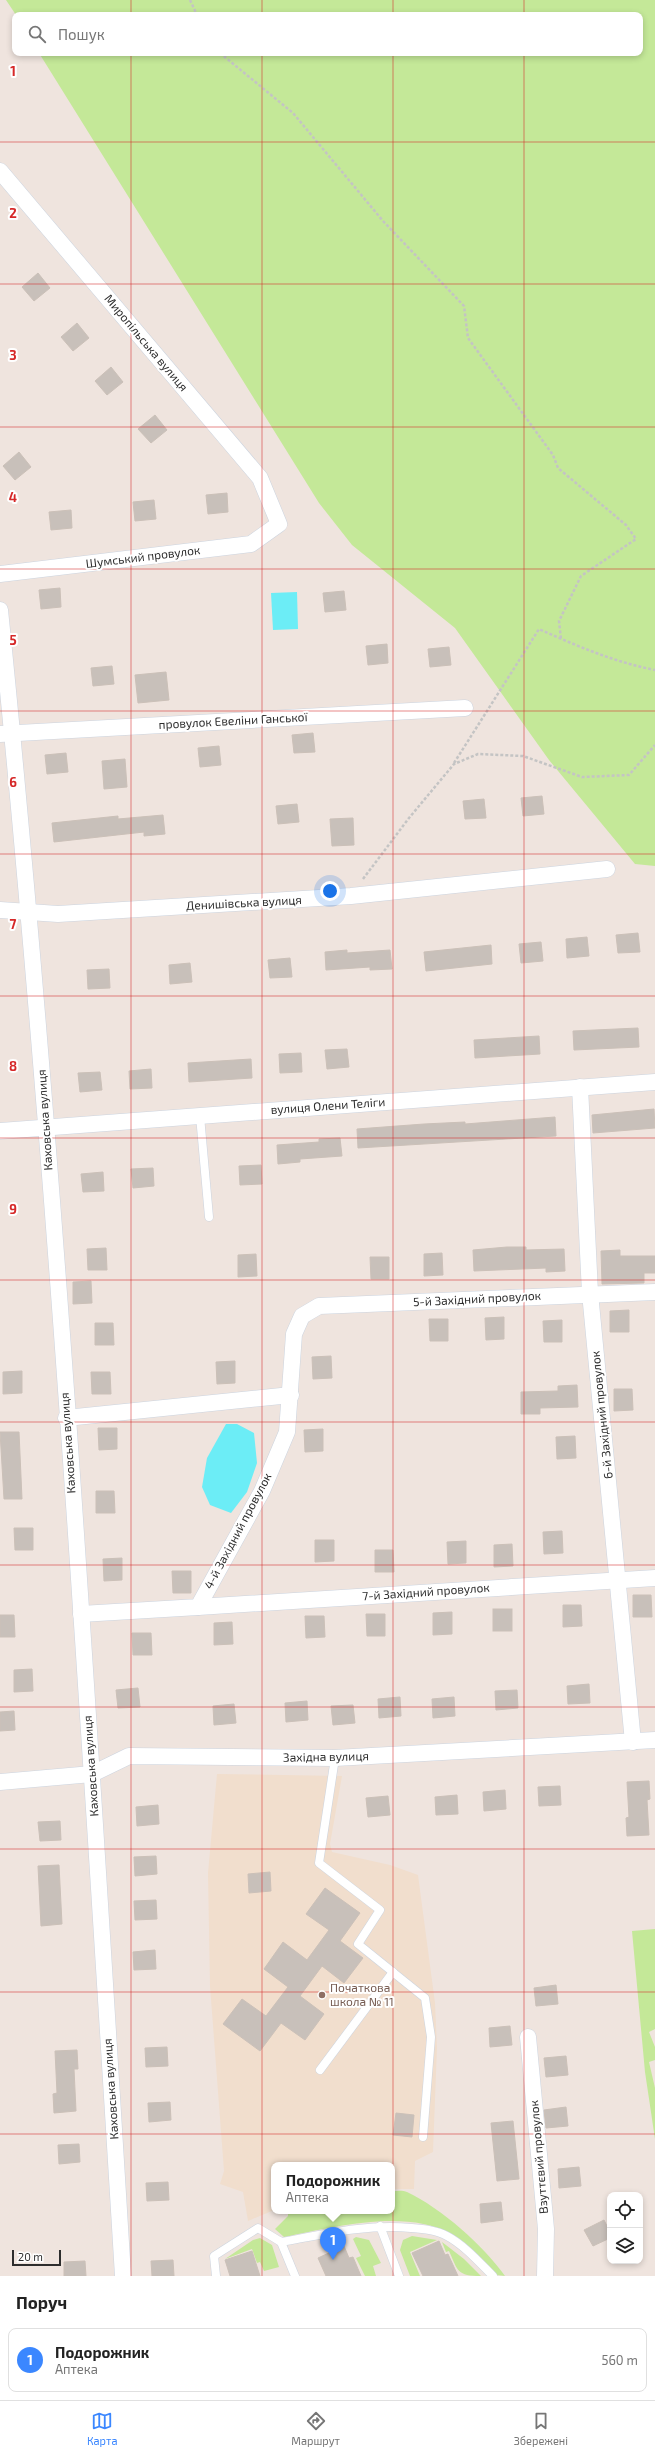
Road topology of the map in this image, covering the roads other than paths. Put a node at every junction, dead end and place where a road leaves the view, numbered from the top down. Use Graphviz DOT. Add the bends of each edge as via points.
graph roads {
  1 [pos="0,171"];
  2 [pos="279,524"];
  3 [pos="0,574"];
  4 [pos="0,610"];
  5 [pos="465,708"];
  6 [pos="6,734"];
  7 [pos="607,869"];
  8 [pos="0,910"];
  9 [pos="29,911"];
  10 [pos="655,1082"];
  11 [pos="580,1087"];
  12 [pos="200,1116"];
  13 [pos="45,1128"];
  14 [pos="0,1131"];
  15 [pos="209,1217"];
  16 [pos="655,1292"];
  17 [pos="590,1293"];
  18 [pos="302,1316"];
  19 [pos="291,1395"];
  20 [pos="66,1418"];
  21 [pos="655,1578"];
  22 [pos="619,1579"];
  23 [pos="198,1607"];
  24 [pos="81,1614"];
  25 [pos="655,1740"];
  26 [pos="633,1742"];
  27 [pos="335,1758"];
  28 [pos="92,1774"];
  29 [pos="0,1782"];
  30 [pos="393,1972"];
  31 [pos="528,2037"];
  32 [pos="320,2070"];
  33 [pos="423,2137"];
  34 [pos="380,2226"];
  35 [pos="281,2242"];
  36 [pos="123,2276"];
  37 [pos="216,2276"];
  38 [pos="295,2276"];
  39 [pos="399,2276"];
  40 [pos="493,2276"];
  41 [pos="545,2276"];
  1 -- 2 [label="street, Миропільська вулиця" via="260,478"];
  2 -- 3 [label="street, Шумський провулок" via="251,544"];
  4 -- 6 [label="street, Каховська вулиця"];
  5 -- 6 [label="street, провулок Евеліни Ганської"];
  6 -- 9 [label="street, Каховська вулиця"];
  7 -- 9 [label="street, Денишівська вулиця" via="351,896 58,914"];
  8 -- 9 [label="street, Денишівська вулиця"];
  9 -- 13 [label="street, Каховська вулиця"];
  10 -- 11 [label="street, вулиця Олени Теліги"];
  11 -- 12 [label="street, вулиця Олени Теліги"];
  11 -- 17 [label="street, 6-й Західний провулок"];
  12 -- 13 [label="street, вулиця Олени Теліги"];
  12 -- 15 [label="lane"];
  13 -- 14 [label="street, вулиця Олени Теліги"];
  13 -- 20 [label="street, Каховська вулиця"];
  16 -- 17 [label="street, 5-й Західний провулок"];
  17 -- 18 [label="street, 5-й Західний провулок" via="319,1306"];
  17 -- 22 [label="street, 6-й Західний провулок"];
  18 -- 19 [label="street, 4-й Західний провулок" via="294,1334"];
  19 -- 20 [label="street"];
  19 -- 23 [label="street, 4-й Західний провулок" via="287,1432 262,1491"];
  20 -- 24 [label="street, Каховська вулиця"];
  21 -- 22 [label="street, 7-й Західний провулок"];
  22 -- 23 [label="street, 7-й Західний провулок"];
  22 -- 26 [label="street, 6-й Західний провулок"];
  23 -- 24 [label="street"];
  24 -- 28 [label="street, Каховська вулиця"];
  25 -- 26 [label="street, Західна вулиця"];
  26 -- 27 [label="street, Західна вулиця"];
  27 -- 28 [label="street, Західна вулиця" via="129,1756"];
  27 -- 30 [label="lane" via="318,1863 380,1910 358,1944"];
  28 -- 29 [label="street, Західна вулиця"];
  28 -- 36 [label="street, Каховська вулиця"];
  30 -- 32 [label="lane"];
  30 -- 33 [label="lane" via="426,1998 431,2037"];
  31 -- 41 [label="street, Взуттєвий провулок" via="546,2229"];
  34 -- 35 [label="lane" via="353,2228"];
  34 -- 39 [label="lane"];
  34 -- 40 [label="lane" via="422,2229 445,2235"];
  35 -- 37 [label="lane" via="258,2228 214,2256"];
  35 -- 38 [label="lane"];
}
